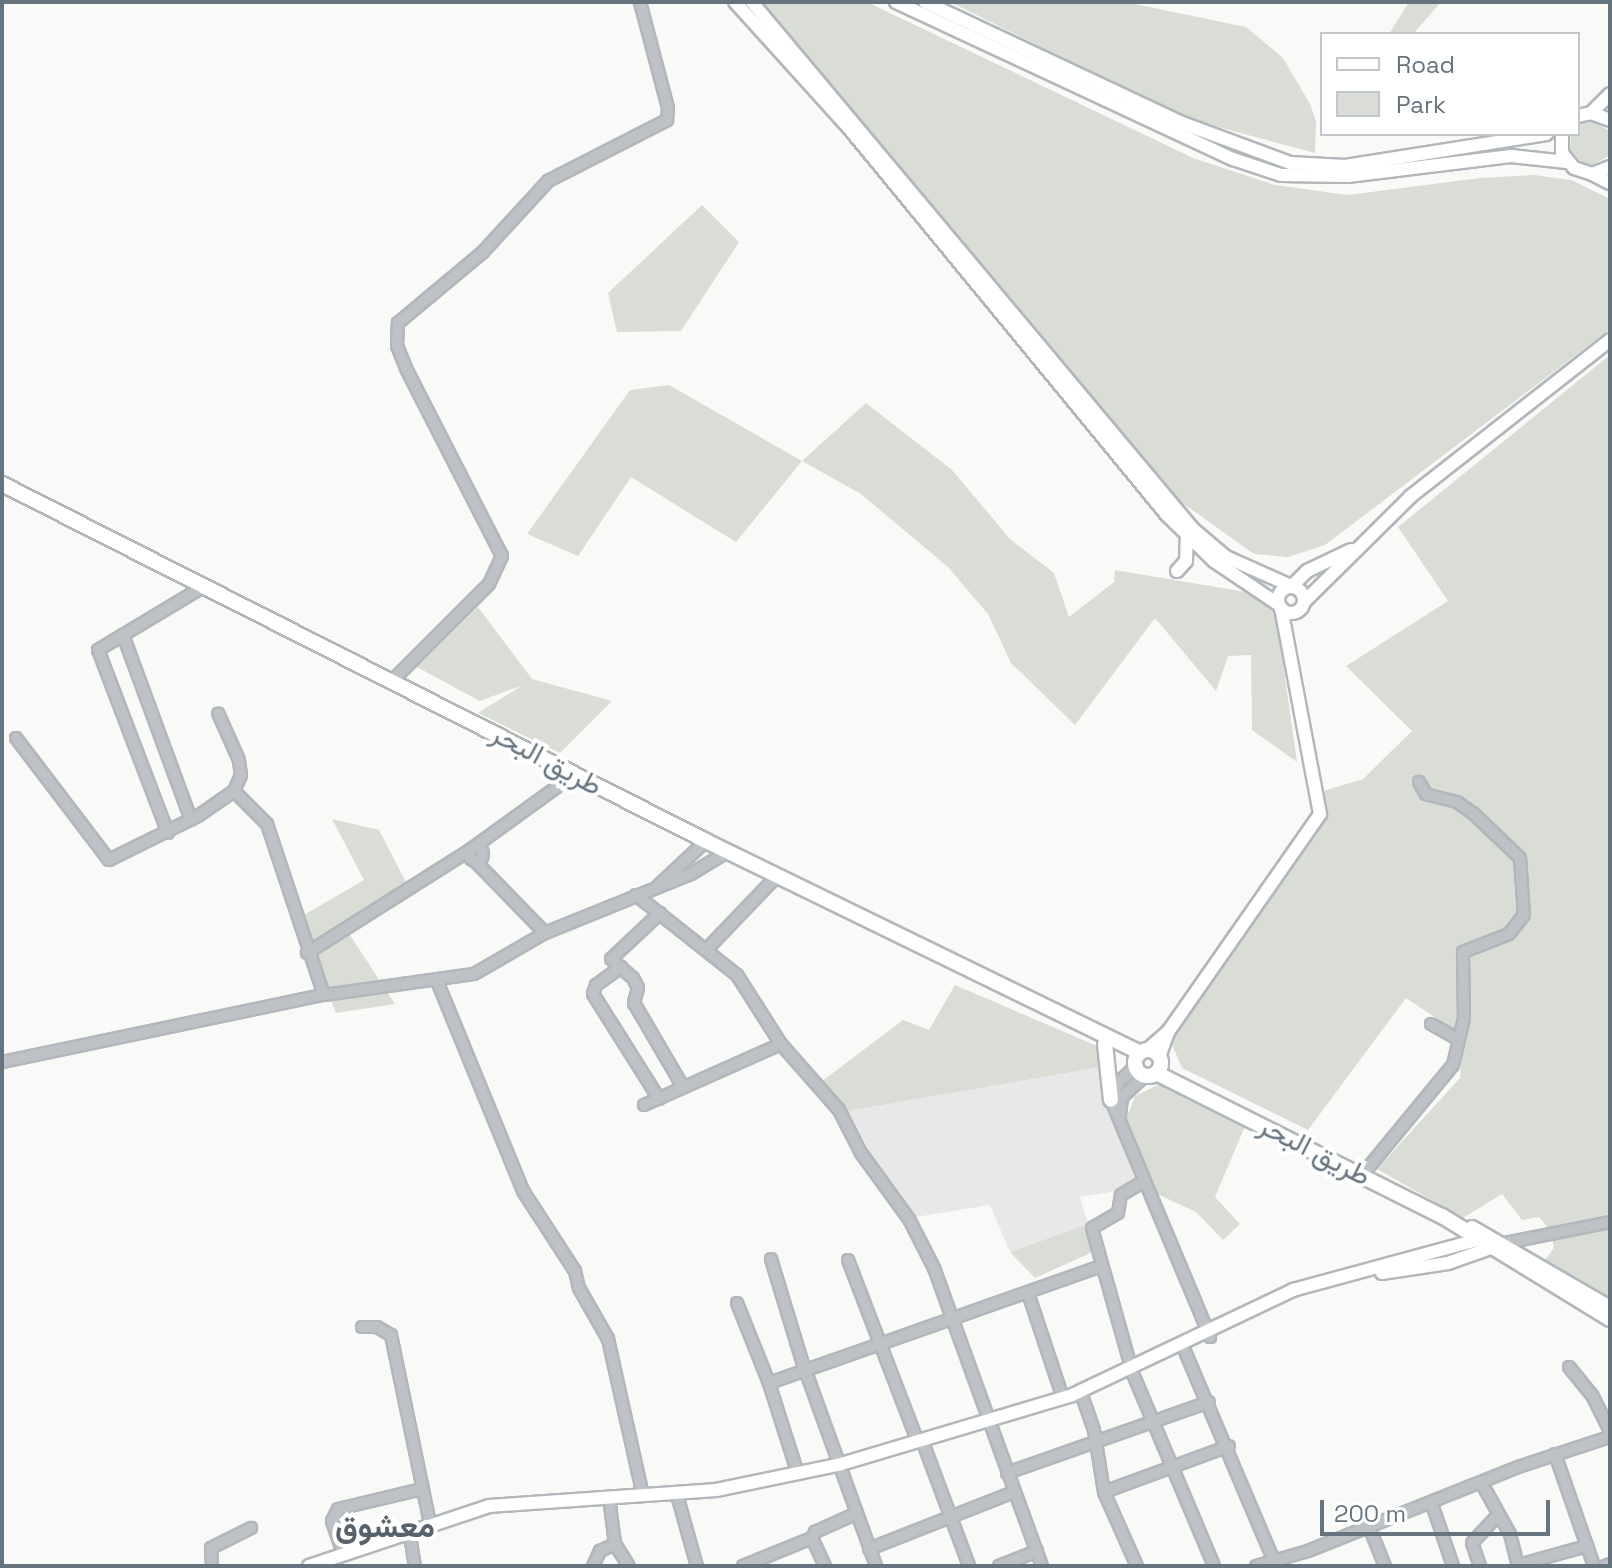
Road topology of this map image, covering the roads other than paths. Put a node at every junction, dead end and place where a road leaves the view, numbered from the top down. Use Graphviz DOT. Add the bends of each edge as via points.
graph roads {
  1 [pos="640,2"];
  2 [pos="735,2"];
  3 [pos="752,2"];
  4 [pos="896,2"];
  5 [pos="925,2"];
  6 [pos="1610,94"];
  7 [pos="1591,113"];
  8 [pos="1580,116"];
  9 [pos="1610,118"];
  10 [pos="1533,136"];
  11 [pos="1562,136"];
  12 [pos="1567,162"];
  13 [pos="1610,167"];
  14 [pos="1592,174"];
  15 [pos="1610,183"];
  16 [pos="1610,340"];
  17 [pos="2,484"];
  18 [pos="1171,512"];
  19 [pos="1187,537"];
  20 [pos="1361,544"];
  21 [pos="1177,571"];
  22 [pos="206,585"];
  23 [pos="1291,586"];
  24 [pos="1304,604"];
  25 [pos="1280,606"];
  26 [pos="123,635"];
  27 [pos="1292,647"];
  28 [pos="394,679"];
  29 [pos="218,713"];
  30 [pos="16,738"];
  31 [pos="575,774"];
  32 [pos="1419,782"];
  33 [pos="234,791"];
  34 [pos="191,820"];
  35 [pos="168,833"];
  36 [pos="706,841"];
  37 [pos="727,852"];
  38 [pos="476,855"];
  39 [pos="777,876"];
  40 [pos="655,889"];
  41 [pos="636,895"];
  42 [pos="660,913"];
  43 [pos="545,933"];
  44 [pos="708,948"];
  45 [pos="307,953"];
  46 [pos="621,967"];
  47 [pos="437,981"];
  48 [pos="324,995"];
  49 [pos="1431,1024"];
  50 [pos="1092,1033"];
  51 [pos="1456,1038"];
  52 [pos="781,1044"];
  53 [pos="1105,1044"];
  54 [pos="2,1062"];
  55 [pos="1147,1062"];
  56 [pos="683,1087"];
  57 [pos="659,1099"];
  58 [pos="1111,1100"];
  59 [pos="644,1105"];
  60 [pos="1120,1118"];
  61 [pos="1363,1174"];
  62 [pos="1144,1181"];
  63 [pos="1610,1222"];
  64 [pos="1493,1242"];
  65 [pos="771,1259"];
  66 [pos="848,1260"];
  67 [pos="1101,1266"];
  68 [pos="1028,1293"];
  69 [pos="737,1303"];
  70 [pos="1610,1308"];
  71 [pos="952,1317"];
  72 [pos="1610,1319"];
  73 [pos="362,1327"];
  74 [pos="1209,1334"];
  75 [pos="879,1343"];
  76 [pos="1184,1349"];
  77 [pos="1569,1367"];
  78 [pos="1132,1370"];
  79 [pos="805,1372"];
  80 [pos="769,1383"];
  81 [pos="1074,1395"];
  82 [pos="1209,1402"];
  83 [pos="988,1421"];
  84 [pos="1154,1424"];
  85 [pos="1610,1431"];
  86 [pos="1610,1437"];
  87 [pos="920,1441"];
  88 [pos="1096,1444"];
  89 [pos="1229,1446"];
  90 [pos="1555,1454"];
  91 [pos="841,1464"];
  92 [pos="1170,1468"];
  93 [pos="1007,1473"];
  94 [pos="798,1474"];
  95 [pos="1481,1482"];
  96 [pos="422,1489"];
  97 [pos="1014,1492"];
  98 [pos="1104,1492"];
  99 [pos="677,1495"];
  100 [pos="643,1496"];
  101 [pos="609,1497"];
  102 [pos="1432,1504"];
  103 [pos="857,1513"];
  104 [pos="949,1515"];
  105 [pos="1498,1515"];
  106 [pos="430,1523"];
  107 [pos="251,1528"];
  108 [pos="409,1529"];
  109 [pos="1370,1529"];
  110 [pos="812,1538"];
  111 [pos="615,1544"];
  112 [pos="1587,1546"];
  113 [pos="869,1549"];
  114 [pos="1037,1551"];
  115 [pos="343,1553"];
  116 [pos="1274,1561"];
  117 [pos="212,1566"];
  118 [pos="309,1566"];
  119 [pos="415,1566"];
  120 [pos="593,1566"];
  121 [pos="629,1566"];
  122 [pos="697,1566"];
  123 [pos="743,1566"];
  124 [pos="825,1566"];
  125 [pos="876,1566"];
  126 [pos="969,1566"];
  127 [pos="999,1566"];
  128 [pos="1042,1566"];
  129 [pos="1137,1566"];
  130 [pos="1214,1566"];
  131 [pos="1256,1566"];
  132 [pos="1385,1566"];
  133 [pos="1453,1566"];
  134 [pos="1480,1566"];
  135 [pos="1518,1566"];
  136 [pos="1594,1566"];
  1 -- 28 [label="street" via="667,120 548,181 483,252 398,323 397,346 406,368 502,556 489,584"];
  2 -- 18 [label="main road" via="849,128"];
  3 -- 18 [label="main road"];
  4 -- 12 [label="main road" via="1233,159 1281,175 1348,176 1511,156"];
  5 -- 10 [label="main road" via="1182,123 1280,160 1345,166"];
  6 -- 7 [label="main road"];
  7 -- 8 [label="main road"];
  7 -- 9 [label="main road"];
  11 -- 12 [label="main road"];
  12 -- 14 [label="main road"];
  13 -- 14 [label="main road"];
  14 -- 15 [label="main road"];
  16 -- 20 [label="main road" via="1411,496"];
  17 -- 22 [label="highway, طريق البحر"];
  18 -- 19 [label="main road"];
  18 -- 23 [label="main road" via="1226,557"];
  19 -- 21 [label="main road" via="1186,561"];
  19 -- 25 [label="main road"];
  20 -- 23 [label="main road" via="1307,571"];
  20 -- 24 [label="main road"];
  22 -- 26 [label="street"];
  22 -- 28 [label="highway, طريق البحر"];
  23 -- 24 [label="main road" via="1303,593"];
  23 -- 25 [label="main road" via="1279,594"];
  24 -- 25 [label="main road" via="1292,613"];
  24 -- 27 [label="main road"];
  25 -- 27 [label="main road"];
  26 -- 34 [label="street"];
  26 -- 35 [label="street" via="98,650"];
  27 -- 55 [label="main road" via="1320,814"];
  28 -- 31 [label="highway, طريق البحر"];
  29 -- 33 [label="street" via="239,760 241,775"];
  30 -- 35 [label="street" via="109,860"];
  31 -- 36 [label="highway, طريق البحر"];
  31 -- 38 [label="street" via="496,833"];
  32 -- 51 [label="street" via="1426,794 1457,802 1474,814 1520,858 1524,869 1520,923 1502,938 1463,952 1464,1018"];
  33 -- 34 [label="street"];
  33 -- 45 [label="street" via="267,824"];
  34 -- 35 [label="street"];
  36 -- 37 [label="highway, طريق البحر"];
  36 -- 40 [label="street"];
  37 -- 39 [label="highway, طريق البحر"];
  37 -- 40 [label="street"];
  38 -- 43 [label="street"];
  38 -- 45 [label="street" via="450,863"];
  39 -- 44 [label="street"];
  39 -- 50 [label="highway, طريق البحر"];
  40 -- 41 [label="street"];
  41 -- 42 [label="street"];
  41 -- 43 [label="street"];
  42 -- 44 [label="street"];
  42 -- 46 [label="street" via="610,955"];
  43 -- 47 [label="street" via="485,970"];
  44 -- 52 [label="street" via="737,975"];
  45 -- 48 [label="street"];
  46 -- 56 [label="street" via="638,988 634,1003"];
  46 -- 57 [label="street" via="596,985 593,994"];
  47 -- 48 [label="street"];
  47 -- 100 [label="street" via="460,1048 523,1191 575,1271 608,1339"];
  48 -- 54 [label="street"];
  49 -- 51 [label="street"];
  50 -- 53 [label="highway, طريق البحر"];
  50 -- 55 [label="highway, طريق البحر"];
  51 -- 61 [label="street" via="1453,1065 1444,1080"];
  52 -- 56 [label="street"];
  52 -- 71 [label="street" via="817,1079 909,1219"];
  53 -- 55 [label="highway, طريق البحر"];
  53 -- 58 [label="highway"];
  55 -- 58 [label="street" via="1119,1082"];
  55 -- 60 [label="street" via="1122,1097"];
  55 -- 61 [label="highway, طريق البحر"];
  56 -- 57 [label="street"];
  57 -- 59 [label="street"];
  58 -- 60 [label="street"];
  60 -- 62 [label="street"];
  61 -- 64 [label="highway, طريق البحر"];
  62 -- 67 [label="street" via="1121,1195 1118,1213 1092,1225"];
  62 -- 74 [label="street"];
  63 -- 64 [label="street"];
  64 -- 70 [label="highway, طريق البحر"];
  64 -- 72 [label="highway, طريق البحر"];
  64 -- 74 [label="main road" via="1315,1286"];
  65 -- 79 [label="street"];
  66 -- 75 [label="street"];
  67 -- 68 [label="street"];
  67 -- 78 [label="street"];
  68 -- 71 [label="street"];
  68 -- 81 [label="street"];
  69 -- 80 [label="street"];
  71 -- 75 [label="street"];
  71 -- 83 [label="street"];
  73 -- 96 [label="street" via="391,1335"];
  74 -- 76 [label="main road"];
  74 -- 78 [label="main road"];
  75 -- 79 [label="street"];
  75 -- 87 [label="street"];
  76 -- 78 [label="main road"];
  76 -- 82 [label="street"];
  77 -- 85 [label="street" via="1592,1395"];
  78 -- 81 [label="main road"];
  78 -- 84 [label="street"];
  79 -- 80 [label="street"];
  79 -- 91 [label="street"];
  80 -- 94 [label="street"];
  81 -- 83 [label="main road"];
  81 -- 88 [label="street"];
  82 -- 84 [label="street"];
  82 -- 89 [label="street"];
  83 -- 87 [label="main road"];
  83 -- 93 [label="street"];
  84 -- 88 [label="street"];
  84 -- 92 [label="street"];
  86 -- 90 [label="street"];
  87 -- 91 [label="main road"];
  87 -- 104 [label="street"];
  88 -- 93 [label="street"];
  88 -- 98 [label="street"];
  89 -- 92 [label="street"];
  89 -- 116 [label="street"];
  90 -- 95 [label="street"];
  90 -- 112 [label="street"];
  91 -- 94 [label="main road"];
  91 -- 103 [label="street"];
  92 -- 98 [label="street"];
  92 -- 130 [label="street"];
  93 -- 97 [label="street"];
  94 -- 99 [label="main road"];
  95 -- 102 [label="street"];
  95 -- 105 [label="street"];
  96 -- 106 [label="street"];
  96 -- 115 [label="street" via="338,1509 332,1521"];
  97 -- 104 [label="street"];
  97 -- 114 [label="street"];
  98 -- 129 [label="street"];
  99 -- 100 [label="main road"];
  99 -- 122 [label="street"];
  100 -- 101 [label="main road"];
  101 -- 106 [label="main road" via="510,1503"];
  101 -- 111 [label="street"];
  102 -- 109 [label="street"];
  102 -- 133 [label="street"];
  103 -- 110 [label="street" via="817,1529"];
  103 -- 113 [label="street"];
  104 -- 113 [label="street"];
  104 -- 126 [label="street"];
  105 -- 134 [label="street" via="1472,1543"];
  105 -- 135 [label="street" via="1510,1534"];
  106 -- 108 [label="main road"];
  107 -- 117 [label="street" via="211,1548"];
  108 -- 115 [label="main road"];
  108 -- 119 [label="street"];
  109 -- 116 [label="street"];
  109 -- 132 [label="street"];
  110 -- 123 [label="street"];
  110 -- 124 [label="street"];
  111 -- 120 [label="street" via="600,1551"];
  111 -- 121 [label="street"];
  112 -- 135 [label="street"];
  112 -- 136 [label="street"];
  113 -- 125 [label="street"];
  114 -- 127 [label="street"];
  114 -- 128 [label="street"];
  115 -- 118 [label="main road"];
  116 -- 131 [label="street"];
}
